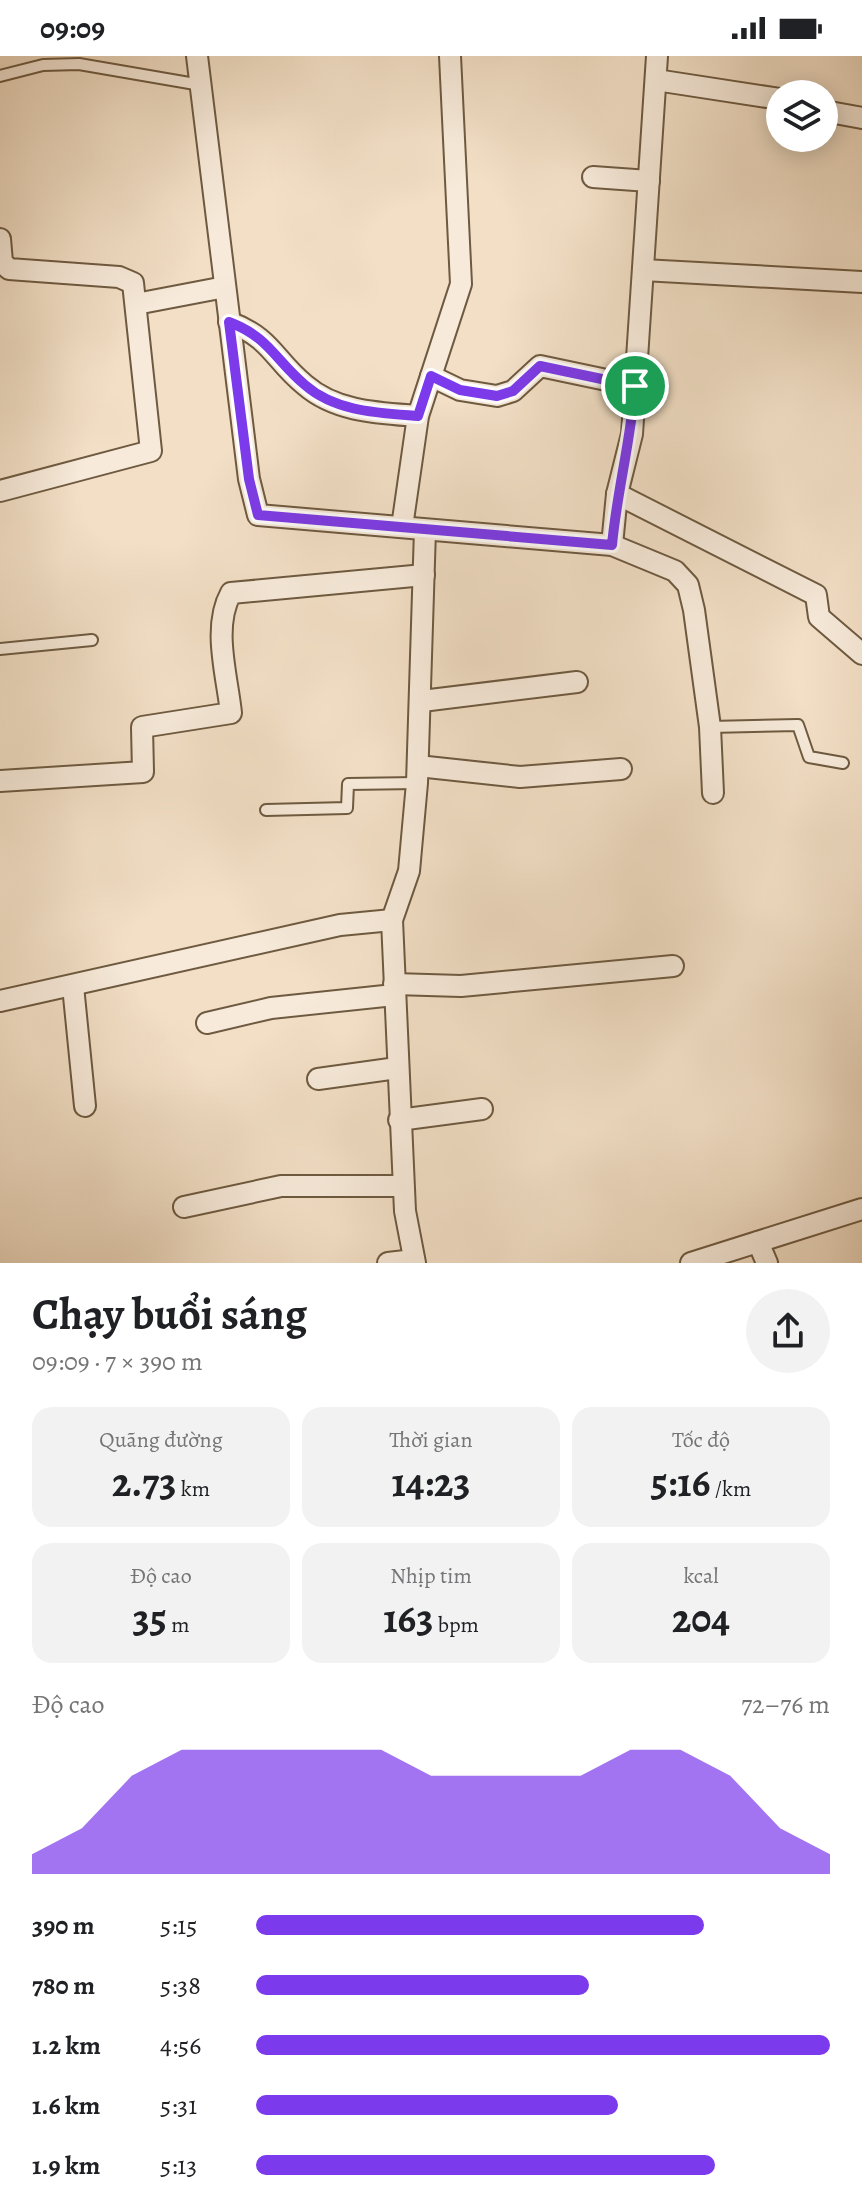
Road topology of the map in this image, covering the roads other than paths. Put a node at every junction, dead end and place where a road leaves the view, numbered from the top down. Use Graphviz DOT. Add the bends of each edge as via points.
graph roads {
  1 [pos="450,56"];
  2 [pos="657,56"];
  3 [pos="192,59"];
  4 [pos="0,76"];
  5 [pos="656,80"];
  6 [pos="201,85"];
  7 [pos="766,97"];
  8 [pos="838,114"];
  9 [pos="862,118"];
  10 [pos="593,177"];
  11 [pos="649,181"];
  12 [pos="0,239"];
  13 [pos="643,270"];
  14 [pos="862,282"];
  15 [pos="225,287"];
  16 [pos="136,304"];
  17 [pos="229,322"];
  18 [pos="431,376"];
  19 [pos="635,386"];
  20 [pos="418,416"];
  21 [pos="0,491"];
  22 [pos="617,494"];
  23 [pos="402,527"];
  24 [pos="425,530"];
  25 [pos="612,545"];
  26 [pos="424,575"];
  27 [pos="92,640"];
  28 [pos="0,649"];
  29 [pos="862,654"];
  30 [pos="577,682"];
  31 [pos="422,701"];
  32 [pos="710,727"];
  33 [pos="843,763"];
  34 [pos="621,769"];
  35 [pos="418,774"];
  36 [pos="0,781"];
  37 [pos="713,793"];
  38 [pos="266,810"];
  39 [pos="392,920"];
  40 [pos="673,966"];
  41 [pos="73,986"];
  42 [pos="394,990"];
  43 [pos="0,1001"];
  44 [pos="207,1023"];
  45 [pos="397,1068"];
  46 [pos="318,1079"];
  47 [pos="85,1106"];
  48 [pos="482,1109"];
  49 [pos="399,1120"];
  50 [pos="403,1186"];
  51 [pos="184,1207"];
  52 [pos="862,1209"];
  53 [pos="758,1242"];
  54 [pos="415,1262"];
  55 [pos="388,1263"];
  56 [pos="691,1263"];
  57 [pos="767,1263"];
  1 -- 18 [label="street" via="461,284"];
  2 -- 5 [label="street"];
  3 -- 6 [label="street"];
  4 -- 6 [label="lane" via="43,65 79,64"];
  5 -- 7 [label="street"];
  5 -- 11 [label="street"];
  6 -- 15 [label="street"];
  8 -- 9 [label="street"];
  10 -- 11 [label="street"];
  11 -- 13 [label="street"];
  12 -- 16 [label="street" via="2,262 9,269 119,277 133,283"];
  13 -- 14 [label="street"];
  13 -- 19 [label="street"];
  15 -- 16 [label="street"];
  15 -- 17 [label="street"];
  16 -- 21 [label="street" via="151,451"];
  17 -- 20 [label="street" via="250,330 305,386 339,405"];
  17 -- 23 [label="street" via="258,515"];
  18 -- 19 [label="street" via="485,396 513,391 540,366"];
  18 -- 20 [label="street"];
  19 -- 22 [label="street" via="632,434"];
  20 -- 23 [label="street"];
  22 -- 25 [label="street"];
  22 -- 29 [label="street" via="816,595 819,617"];
  23 -- 24 [label="street"];
  24 -- 25 [label="street"];
  24 -- 26 [label="street"];
  25 -- 32 [label="street" via="675,571 688,585"];
  26 -- 31 [label="street"];
  26 -- 36 [label="street" via="231,593 224,606 222,636 231,713 142,727 143,772"];
  27 -- 28 [label="lane"];
  30 -- 31 [label="street"];
  31 -- 35 [label="street"];
  32 -- 33 [label="lane" via="798,725 809,757"];
  32 -- 37 [label="street"];
  34 -- 35 [label="street" via="520,777"];
  35 -- 38 [label="lane" via="348,784 347,808"];
  35 -- 39 [label="street" via="409,871"];
  39 -- 41 [label="street" via="340,925"];
  39 -- 42 [label="street"];
  40 -- 42 [label="street"];
  41 -- 43 [label="street"];
  41 -- 47 [label="street"];
  42 -- 44 [label="street"];
  42 -- 45 [label="street"];
  45 -- 46 [label="street"];
  45 -- 49 [label="street"];
  48 -- 49 [label="street"];
  49 -- 50 [label="street"];
  50 -- 51 [label="street" via="281,1186"];
  50 -- 54 [label="street"];
  52 -- 53 [label="street"];
  53 -- 56 [label="street"];
  53 -- 57 [label="street"];
  54 -- 55 [label="street"];
}
